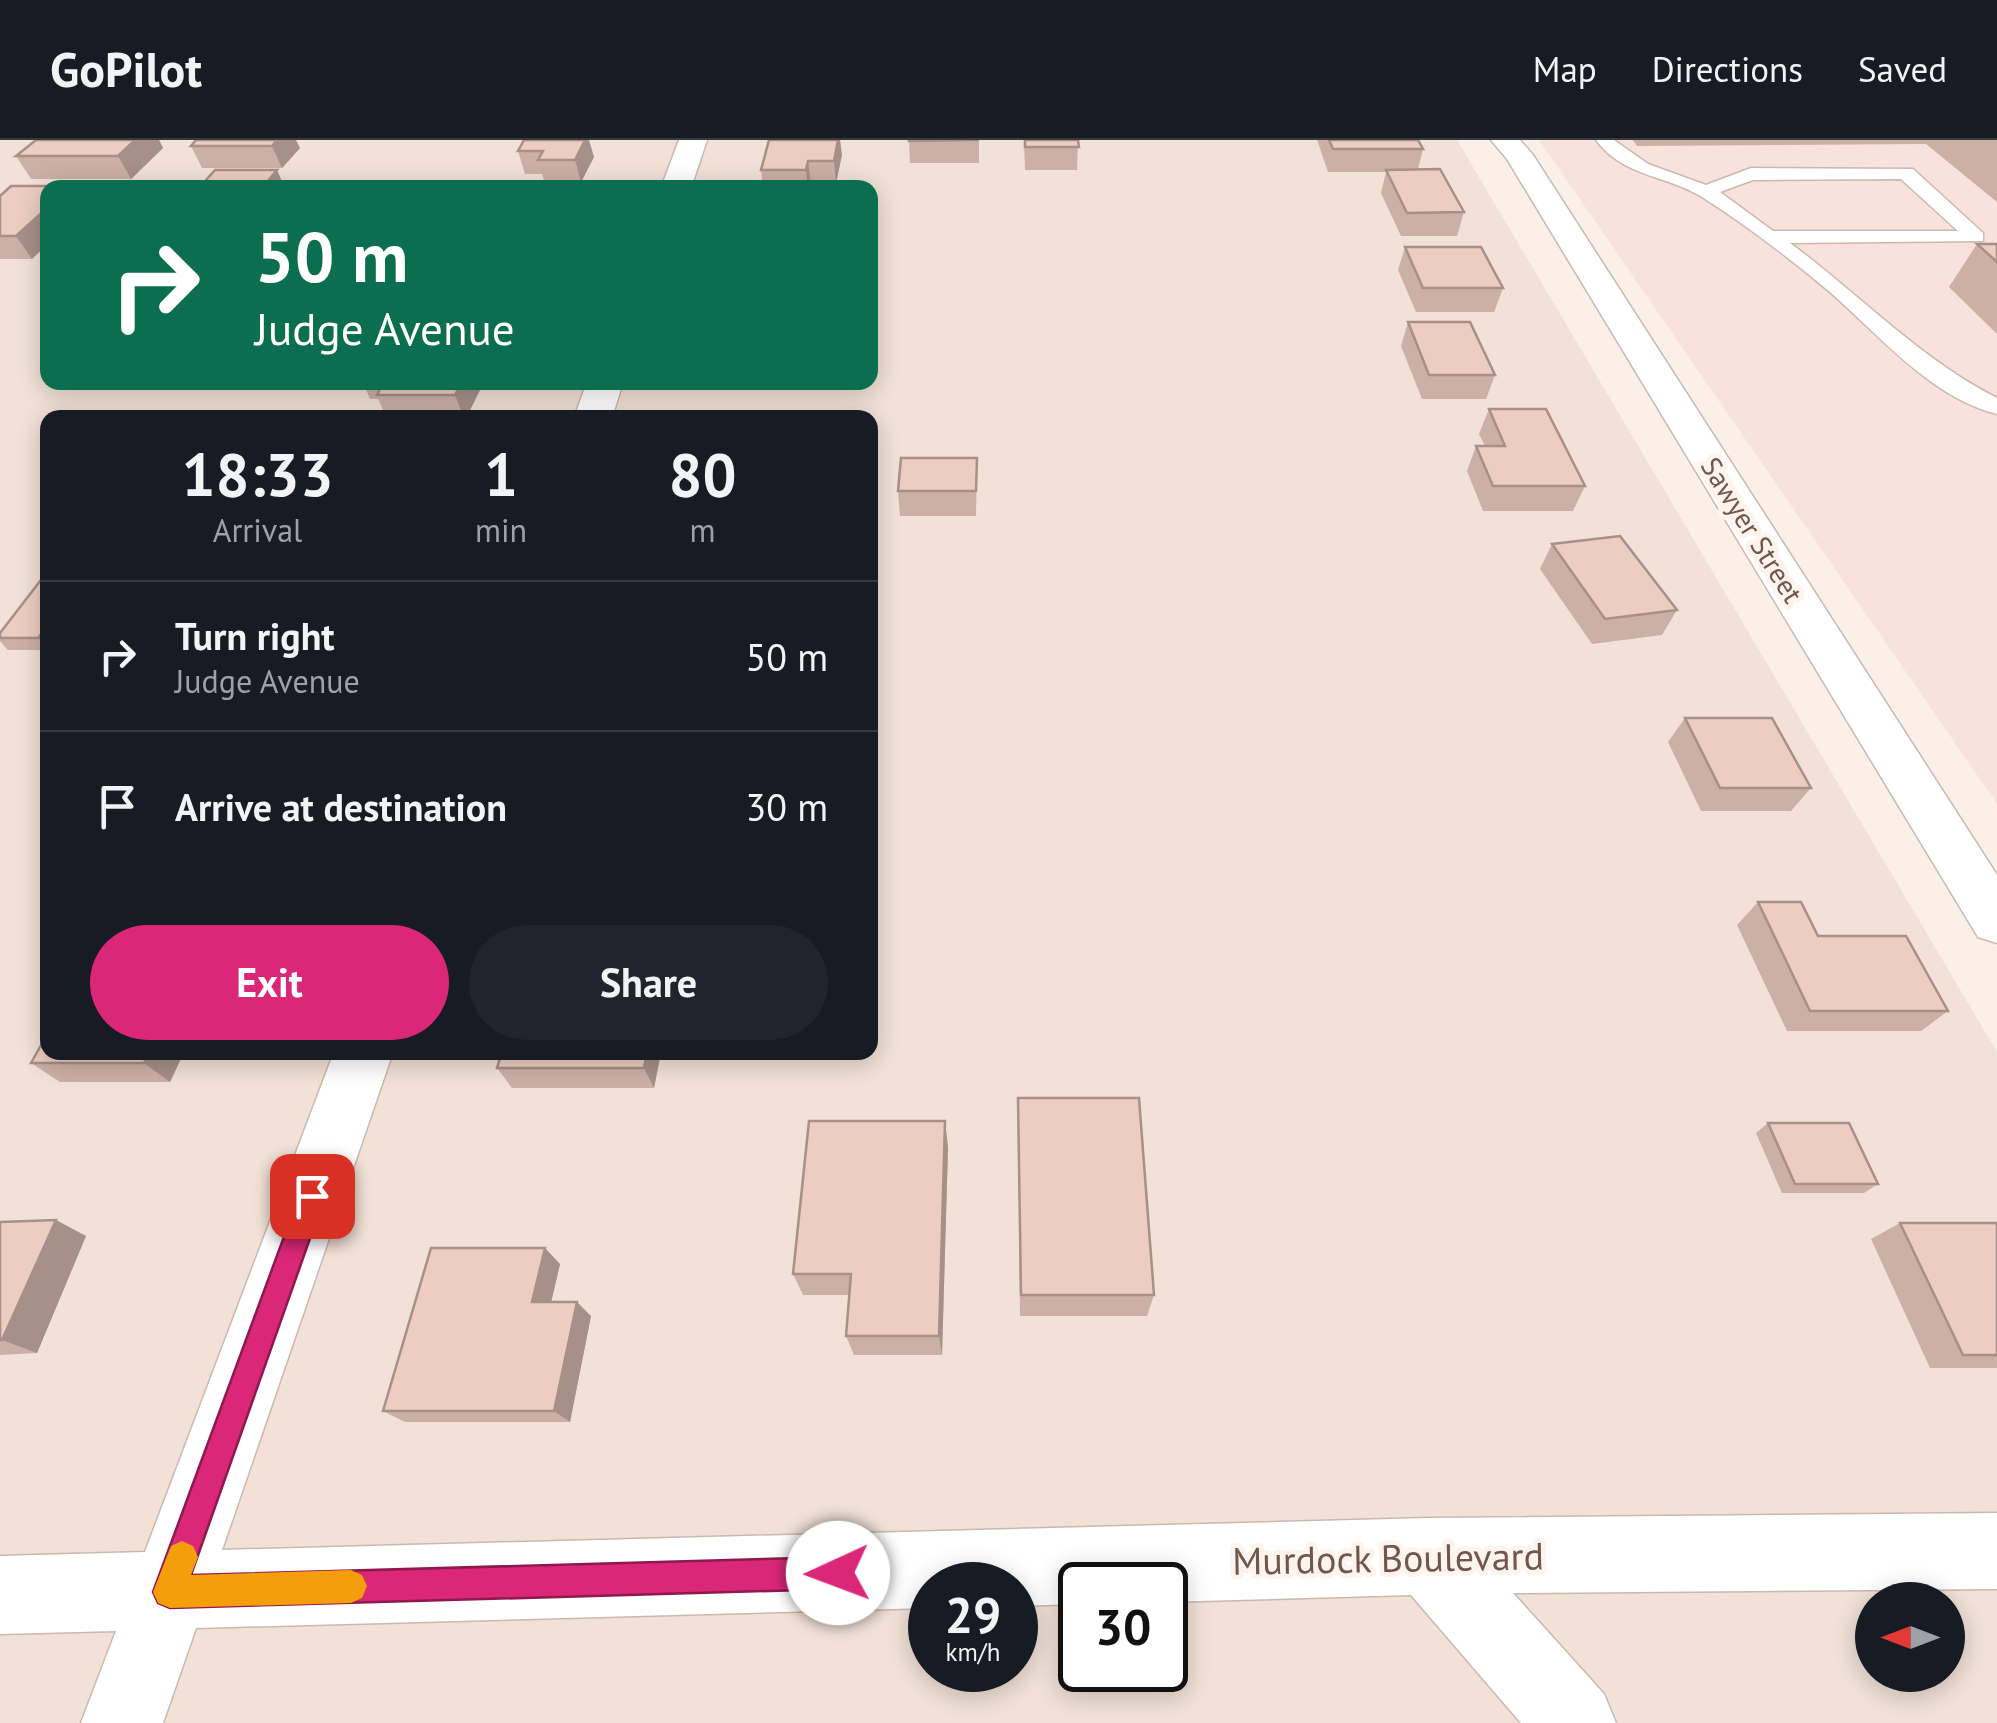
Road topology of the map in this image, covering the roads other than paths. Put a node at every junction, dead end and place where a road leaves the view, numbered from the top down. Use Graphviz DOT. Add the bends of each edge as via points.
graph roads {
  1 [pos="693,140"];
  2 [pos="1505,140"];
  3 [pos="1604,140"];
  4 [pos="679,180"];
  5 [pos="1706,191"];
  6 [pos="1769,237"];
  7 [pos="1997,407"];
  8 [pos="1997,922"];
  9 [pos="361,1060"];
  10 [pos="1997,1550"];
  11 [pos="1428,1556"];
  12 [pos="170,1592"];
  13 [pos="0,1595"];
  14 [pos="122,1723"];
  15 [pos="1575,1723"];
  1 -- 4 [label="street"];
  2 -- 8 [label="street, Sawyer Street"];
  3 -- 5 [label="lane" via="1642,168"];
  5 -- 6 [label="lane"];
  5 -- 6 [label="lane" via="1751,174 1906,173 1976,236"];
  6 -- 7 [label="lane" via="1944,380"];
  9 -- 12 [label="street"];
  10 -- 11 [label="street, Murdock Boulevard"];
  11 -- 12 [label="street, Murdock Boulevard"];
  11 -- 15 [label="street"];
  12 -- 13 [label="street, Murdock Boulevard"];
  12 -- 14 [label="street"];
}
